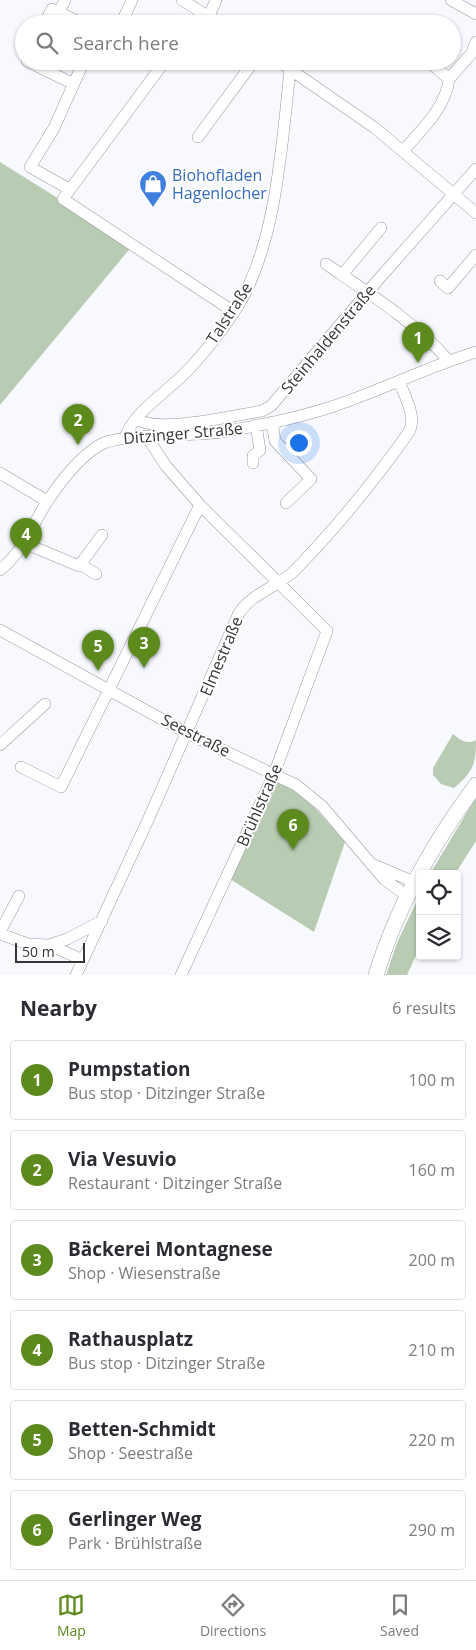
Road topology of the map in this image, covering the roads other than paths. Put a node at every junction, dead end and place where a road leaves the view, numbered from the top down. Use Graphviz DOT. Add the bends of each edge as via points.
graph roads {
  1 [pos="65,0"];
  2 [pos="132,0"];
  3 [pos="182,0"];
  4 [pos="216,0"];
  5 [pos="450,0"];
  6 [pos="60,12"];
  7 [pos="476,14"];
  8 [pos="49,15"];
  9 [pos="66,15"];
  10 [pos="125,15"];
  11 [pos="207,15"];
  12 [pos="209,15"];
  13 [pos="473,49"];
  14 [pos="461,64"];
  15 [pos="45,70"];
  16 [pos="80,70"];
  17 [pos="155,70"];
  18 [pos="247,70"];
  19 [pos="285,70"];
  20 [pos="292,70"];
  21 [pos="438,70"];
  22 [pos="457,70"];
  23 [pos="449,80"];
  24 [pos="74,84"];
  25 [pos="198,137"];
  26 [pos="403,151"];
  27 [pos="476,169"];
  28 [pos="66,194"];
  29 [pos="453,195"];
  30 [pos="476,213"];
  31 [pos="381,228"];
  32 [pos="476,255"];
  33 [pos="326,264"];
  34 [pos="342,275"];
  35 [pos="440,281"];
  36 [pos="367,294"];
  37 [pos="234,312"];
  38 [pos="476,352"];
  39 [pos="448,360"];
  40 [pos="399,381"];
  41 [pos="137,419"];
  42 [pos="272,422"];
  43 [pos="256,426"];
  44 [pos="147,437"];
  45 [pos="125,438"];
  46 [pos="253,463"];
  47 [pos="0,474"];
  48 [pos="47,501"];
  49 [pos="286,503"];
  50 [pos="200,505"];
  51 [pos="102,535"];
  52 [pos="24,543"];
  53 [pos="80,564"];
  54 [pos="0,570"];
  55 [pos="96,574"];
  56 [pos="278,582"];
  57 [pos="0,630"];
  58 [pos="110,690"];
  59 [pos="45,704"];
  60 [pos="187,733"];
  61 [pos="0,745"];
  62 [pos="21,767"];
  63 [pos="274,774"];
  64 [pos="476,785"];
  65 [pos="372,864"];
  66 [pos="414,882"];
  67 [pos="19,896"];
  68 [pos="407,896"];
  69 [pos="102,921"];
  70 [pos="0,933"];
  71 [pos="49,945"];
  72 [pos="83,960"];
  73 [pos="76,975"];
  74 [pos="181,975"];
  75 [pos="376,975"];
  1 -- 6 [label="street"];
  2 -- 10 [label="street"];
  3 -- 11 [label="street"];
  4 -- 12 [label="street"];
  5 -- 7 [label="street"];
  6 -- 8 [label="street" via="52,9"];
  6 -- 9 [label="street"];
  13 -- 14 [label="street"];
  15 -- 24 [label="street"];
  16 -- 24 [label="street"];
  17 -- 28 [label="street"];
  18 -- 25 [label="street"];
  19 -- 37 [label="street, Talstraße" via="277,174 268,222 254,274"];
  20 -- 26 [label="street"];
  21 -- 23 [label="street"];
  22 -- 23 [label="street"];
  23 -- 26 [label="street" via="443,101"];
  24 -- 28 [label="street" via="54,128 30,168"];
  26 -- 29 [label="street"];
  27 -- 29 [label="street, Steinhaldenstraße"];
  28 -- 37 [label="street"];
  29 -- 30 [label="street"];
  29 -- 36 [label="street, Steinhaldenstraße"];
  31 -- 34 [label="street"];
  32 -- 35 [label="street" via="448,288"];
  33 -- 34 [label="street"];
  34 -- 36 [label="street"];
  36 -- 39 [label="street" via="418,332"];
  36 -- 41 [label="street, Steinhaldenstraße" via="271,406 262,411 151,425"];
  37 -- 41 [label="street, Talstraße" via="190,369"];
  38 -- 39 [label="street, Ditzinger Straße"];
  39 -- 40 [label="street, Ditzinger Straße"];
  40 -- 42 [label="street, Ditzinger Straße" via="332,406"];
  40 -- 56 [label="street, Elmestraße" via="412,417 413,425 409,432 346,514 295,571"];
  41 -- 45 [label="street, Talstraße" via="128,428"];
  42 -- 43 [label="street, Ditzinger Straße"];
  42 -- 49 [label="street" via="275,441 311,479"];
  43 -- 44 [label="street, Ditzinger Straße"];
  43 -- 46 [label="street" via="260,450 253,456"];
  44 -- 45 [label="street, Ditzinger Straße"];
  44 -- 50 [label="street" via="166,466"];
  45 -- 48 [label="street, Ditzinger Straße" via="103,443 92,451"];
  47 -- 48 [label="street"];
  48 -- 52 [label="street, Ditzinger Straße"];
  50 -- 56 [label="street"];
  50 -- 58 [label="street"];
  51 -- 53 [label="street"];
  52 -- 53 [label="street"];
  52 -- 54 [label="street, Ditzinger Straße"];
  53 -- 55 [label="street"];
  56 -- 60 [label="street, Elmestraße" via="250,600 238,613"];
  56 -- 63 [label="street, Brühlstraße" via="327,632"];
  57 -- 58 [label="street, Seestraße"];
  58 -- 60 [label="street, Seestraße"];
  58 -- 62 [label="street" via="61,787"];
  59 -- 61 [label="street"];
  60 -- 63 [label="street, Seestraße"];
  60 -- 69 [label="street, Elmestraße"];
  63 -- 65 [label="street, Seestraße" via="311,796"];
  63 -- 74 [label="street, Brühlstraße"];
  64 -- 66 [label="main road"];
  65 -- 66 [label="street, Seestraße"];
  65 -- 68 [label="street, Seestraße" via="384,879"];
  66 -- 68 [label="main road"];
  67 -- 70 [label="street"];
  68 -- 75 [label="main road"];
  69 -- 71 [label="street"];
  69 -- 72 [label="street, Elmestraße"];
  70 -- 71 [label="street" via="28,944"];
  71 -- 72 [label="street"];
  72 -- 73 [label="street, Elmestraße"];
}
